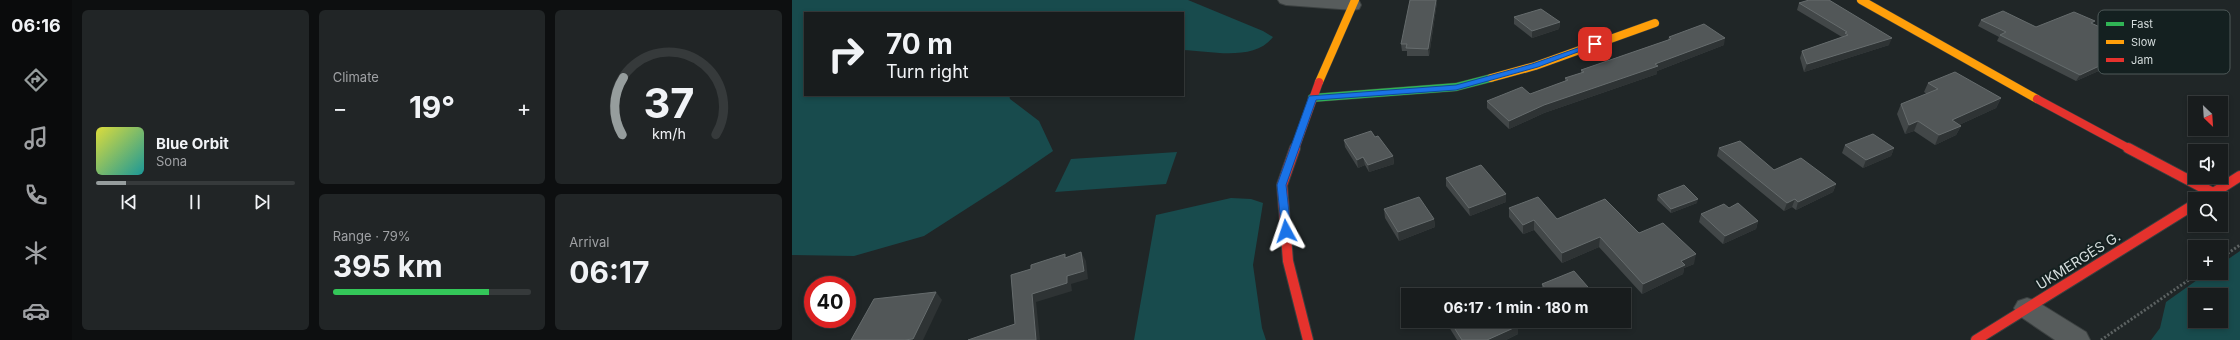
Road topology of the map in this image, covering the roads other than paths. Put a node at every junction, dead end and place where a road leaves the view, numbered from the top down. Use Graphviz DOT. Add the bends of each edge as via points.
graph roads {
  1 [pos="1286,0"];
  2 [pos="1861,0"];
  3 [pos="1354,2"];
  4 [pos="1655,23"];
  5 [pos="1312,98"];
  6 [pos="2240,176"];
  7 [pos="2209,192"];
  8 [pos="2216,192"];
  9 [pos="2188,208"];
  10 [pos="2027,308"];
  11 [pos="1308,340"];
  12 [pos="1976,340"];
  13 [pos="2076,340"];
  1 -- 3 [label="street"];
  2 -- 7 [label="main road"];
  3 -- 5 [label="main road"];
  4 -- 5 [label="main road" via="1535,66 1456,88"];
  5 -- 11 [label="main road" via="1282,185 1288,262"];
  6 -- 8 [label="main road"];
  9 -- 10 [label="main road, UKMERGĖS G."];
  10 -- 12 [label="main road, UKMERGĖS G."];
  10 -- 13 [label="street"];
}
